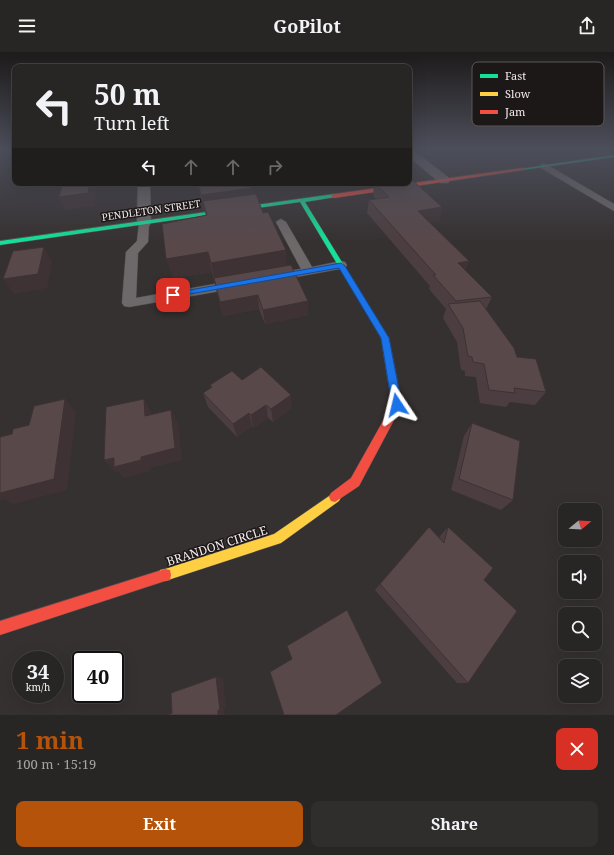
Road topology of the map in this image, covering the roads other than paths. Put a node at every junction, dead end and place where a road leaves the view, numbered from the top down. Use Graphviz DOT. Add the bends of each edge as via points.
graph roads {
  1 [pos="444,180"];
  2 [pos="567,180"];
  3 [pos="412,184"];
  4 [pos="144,186"];
  5 [pos="401,186"];
  6 [pos="301,200"];
  7 [pos="614,208"];
  8 [pos="281,222"];
  9 [pos="144,223"];
  10 [pos="0,242"];
  11 [pos="341,266"];
  12 [pos="308,271"];
  13 [pos="261,279"];
  14 [pos="246,282"];
  15 [pos="0,628"];
  1 -- 3 [label="main road, PENDLETON STREET"];
  2 -- 7 [label="lane"];
  4 -- 9 [label="street"];
  5 -- 6 [label="main road, PENDLETON STREET"];
  6 -- 9 [label="main road, PENDLETON STREET"];
  6 -- 11 [label="main road, BRANDON CIRCLE"];
  8 -- 12 [label="lane"];
  9 -- 10 [label="main road, PENDLETON STREET"];
  9 -- 14 [label="lane" via="142,242 132,252 129,303"];
  11 -- 12 [label="lane"];
  11 -- 15 [label="main road, BRANDON CIRCLE" via="385,338 397,405 355,482 277,539"];
  12 -- 13 [label="lane"];
}
